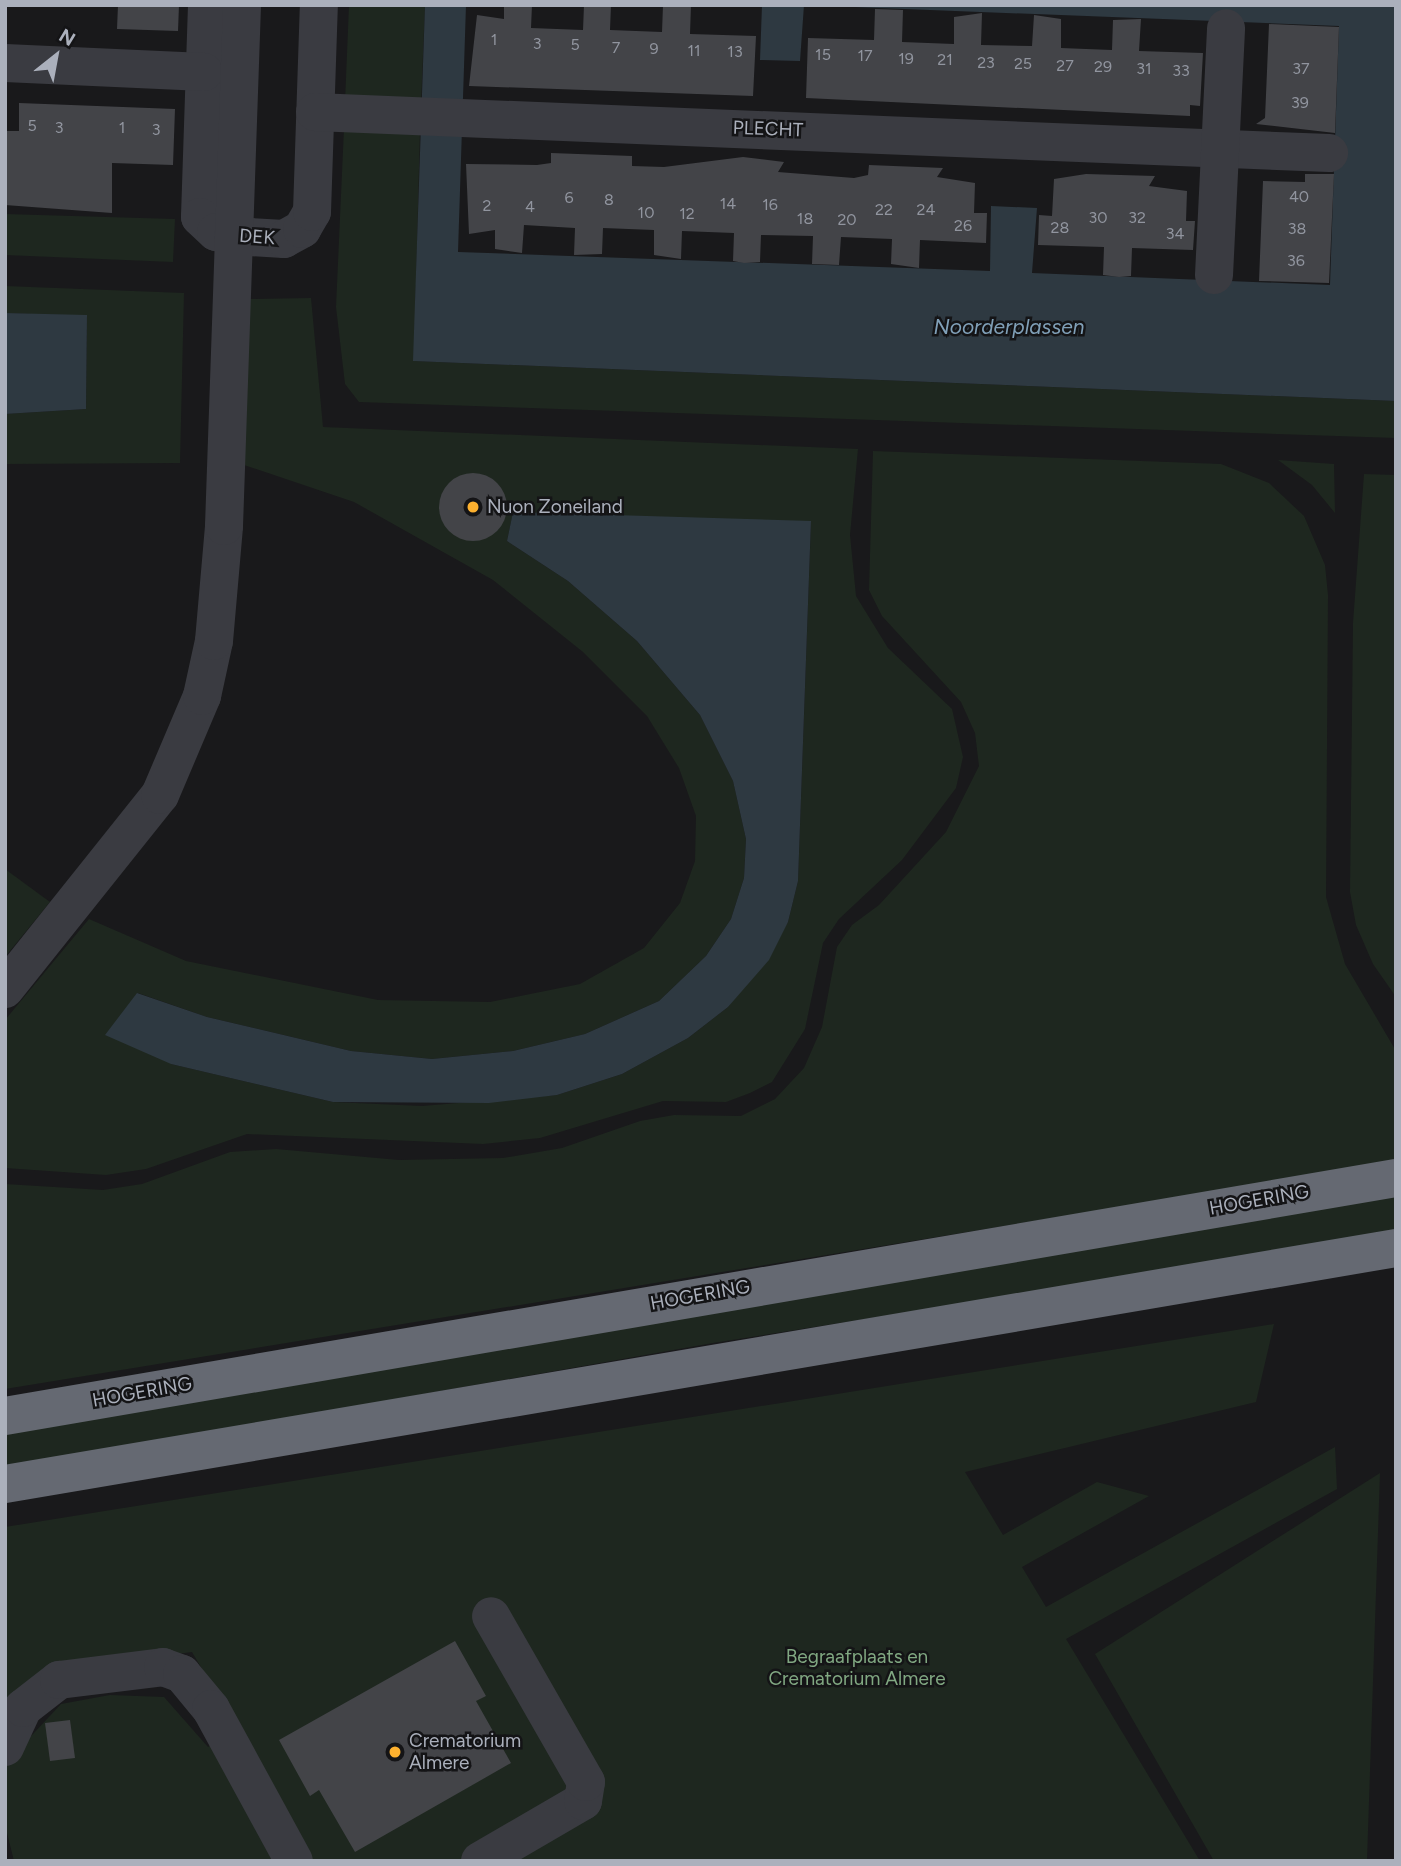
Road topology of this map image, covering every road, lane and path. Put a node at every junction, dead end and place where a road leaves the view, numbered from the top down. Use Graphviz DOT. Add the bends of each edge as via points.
graph roads {
  1 [pos="207,5"];
  2 [pos="242,5"];
  3 [pos="319,5"];
  4 [pos="1226,28"];
  5 [pos="5,63"];
  6 [pos="204,72"];
  7 [pos="315,112"];
  8 [pos="1221,145"];
  9 [pos="1329,153"];
  10 [pos="233,236"];
  11 [pos="1214,275"];
  12 [pos="5,989"];
  13 [pos="1385,1179"];
  14 [pos="1385,1250"];
  15 [pos="5,1416"];
  16 [pos="5,1483"];
  17 [pos="491,1616"];
  18 [pos="5,1747"];
  19 [pos="294,1861"];
  20 [pos="480,1861"];
  1 -- 6 [label="street, DEK"];
  2 -- 10 [label="street"];
  3 -- 7 [label="street, DEK"];
  4 -- 8 [label="street"];
  5 -- 6 [label="street"];
  6 -- 10 [label="street, DEK" via="198,206 208,226"];
  7 -- 8 [label="street, PLECHT"];
  7 -- 10 [label="street, DEK" via="309,221 284,239"];
  8 -- 9 [label="street, PLECHT"];
  8 -- 11 [label="street"];
  10 -- 12 [label="street" via="220,592 202,696 160,795"];
  13 -- 15 [label="highway, HOGERING"];
  14 -- 16 [label="highway"];
  17 -- 20 [label="street" via="586,1782 583,1801"];
  18 -- 19 [label="street" via="23,1708 60,1680 163,1667 211,1709"];
}
